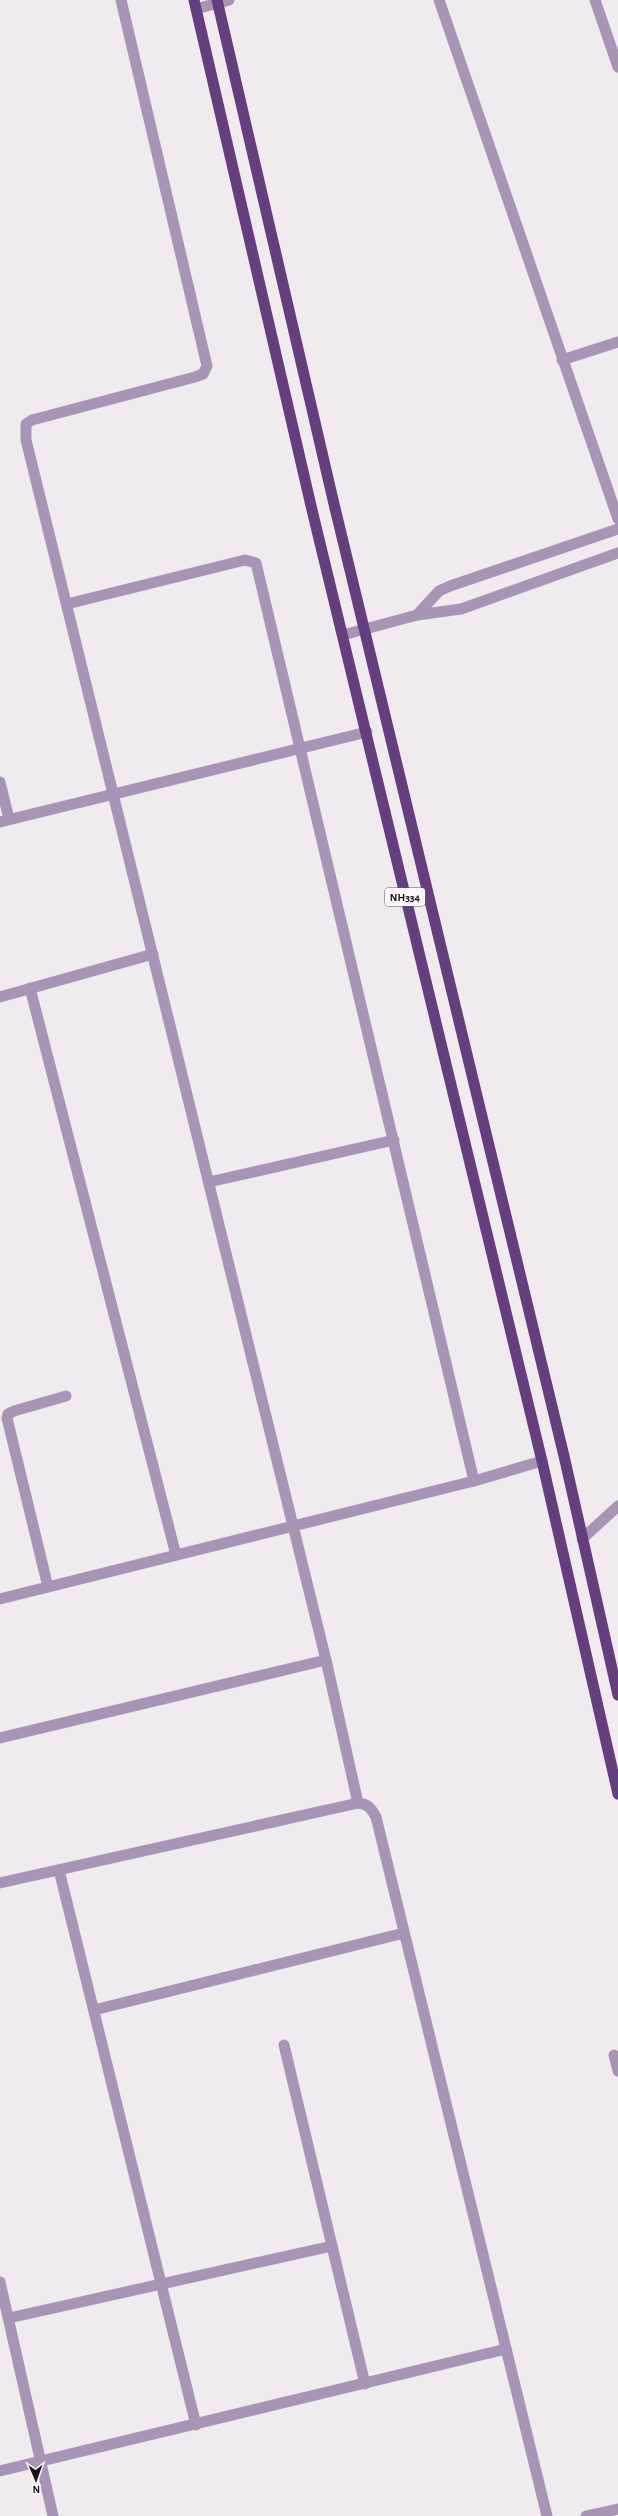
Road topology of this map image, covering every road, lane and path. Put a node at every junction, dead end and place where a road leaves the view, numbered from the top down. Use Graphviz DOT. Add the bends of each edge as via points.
graph roads {
  1 [pos="121,0"];
  2 [pos="229,0"];
  3 [pos="439,0"];
  4 [pos="596,0"];
  5 [pos="218,2"];
  6 [pos="195,5"];
  7 [pos="618,67"];
  8 [pos="618,342"];
  9 [pos="562,360"];
  10 [pos="618,519"];
  11 [pos="618,529"];
  12 [pos="618,553"];
  13 [pos="67,604"];
  14 [pos="417,615"];
  15 [pos="365,629"];
  16 [pos="343,635"];
  17 [pos="367,732"];
  18 [pos="301,748"];
  19 [pos="0,782"];
  20 [pos="114,793"];
  21 [pos="5,820"];
  22 [pos="153,954"];
  23 [pos="30,988"];
  24 [pos="0,997"];
  25 [pos="394,1140"];
  26 [pos="209,1182"];
  27 [pos="66,1396"];
  28 [pos="542,1461"];
  29 [pos="474,1481"];
  30 [pos="618,1506"];
  31 [pos="293,1526"];
  32 [pos="582,1539"];
  33 [pos="176,1556"];
  34 [pos="48,1588"];
  35 [pos="0,1599"];
  36 [pos="326,1660"];
  37 [pos="618,1695"];
  38 [pos="0,1738"];
  39 [pos="618,1794"];
  40 [pos="358,1803"];
  41 [pos="59,1870"];
  42 [pos="0,1883"];
  43 [pos="404,1933"];
  44 [pos="94,2010"];
  45 [pos="284,2045"];
  46 [pos="614,2055"];
  47 [pos="618,2072"];
  48 [pos="332,2246"];
  49 [pos="0,2282"];
  50 [pos="161,2284"];
  51 [pos="9,2318"];
  52 [pos="506,2349"];
  53 [pos="365,2384"];
  54 [pos="196,2425"];
  55 [pos="40,2461"];
  56 [pos="0,2471"];
  57 [pos="618,2509"];
  58 [pos="54,2516"];
  59 [pos="548,2516"];
  60 [pos="586,2516"];
  1 -- 13 [label="street" via="207,366 203,374 195,378 32,420 26,424 26,440"];
  2 -- 5 [label="street"];
  3 -- 9 [label="street"];
  4 -- 7 [label="street"];
  5 -- 6 [label="street"];
  5 -- 15 [label="highway, NH334"];
  6 -- 16 [label="highway, NH334"];
  8 -- 9 [label="street"];
  9 -- 10 [label="street"];
  11 -- 14 [label="street" via="450,586 439,591"];
  12 -- 14 [label="street" via="460,609"];
  13 -- 18 [label="street" via="245,560 256,563"];
  13 -- 20 [label="street"];
  14 -- 15 [label="street"];
  15 -- 16 [label="street"];
  15 -- 32 [label="highway, NH334"];
  16 -- 17 [label="highway, NH334"];
  17 -- 18 [label="street"];
  17 -- 28 [label="highway, NH334"];
  18 -- 20 [label="street"];
  18 -- 25 [label="street"];
  19 -- 21 [label="street"];
  20 -- 21 [label="street"];
  20 -- 22 [label="street"];
  22 -- 23 [label="street"];
  22 -- 26 [label="street"];
  23 -- 24 [label="street"];
  23 -- 33 [label="street"];
  25 -- 26 [label="street"];
  25 -- 29 [label="street"];
  26 -- 31 [label="street"];
  27 -- 34 [label="street" via="14,1410 7,1418"];
  28 -- 29 [label="street"];
  28 -- 39 [label="highway, NH334"];
  29 -- 31 [label="street"];
  30 -- 32 [label="street"];
  31 -- 33 [label="street"];
  31 -- 36 [label="street"];
  32 -- 37 [label="highway, NH334"];
  33 -- 34 [label="street"];
  34 -- 35 [label="street"];
  36 -- 38 [label="street"];
  36 -- 40 [label="street"];
  40 -- 41 [label="street"];
  40 -- 43 [label="street" via="372,1808 376,1817"];
  41 -- 42 [label="street"];
  41 -- 44 [label="street"];
  43 -- 44 [label="street"];
  43 -- 52 [label="street"];
  44 -- 50 [label="street"];
  45 -- 48 [label="street"];
  46 -- 47 [label="street"];
  48 -- 50 [label="street"];
  48 -- 53 [label="street"];
  49 -- 51 [label="street"];
  50 -- 51 [label="street"];
  50 -- 54 [label="street"];
  51 -- 55 [label="street"];
  52 -- 53 [label="street"];
  52 -- 59 [label="street"];
  53 -- 54 [label="street"];
  54 -- 55 [label="street"];
  55 -- 56 [label="street"];
  55 -- 58 [label="street"];
  57 -- 60 [label="street"];
}
